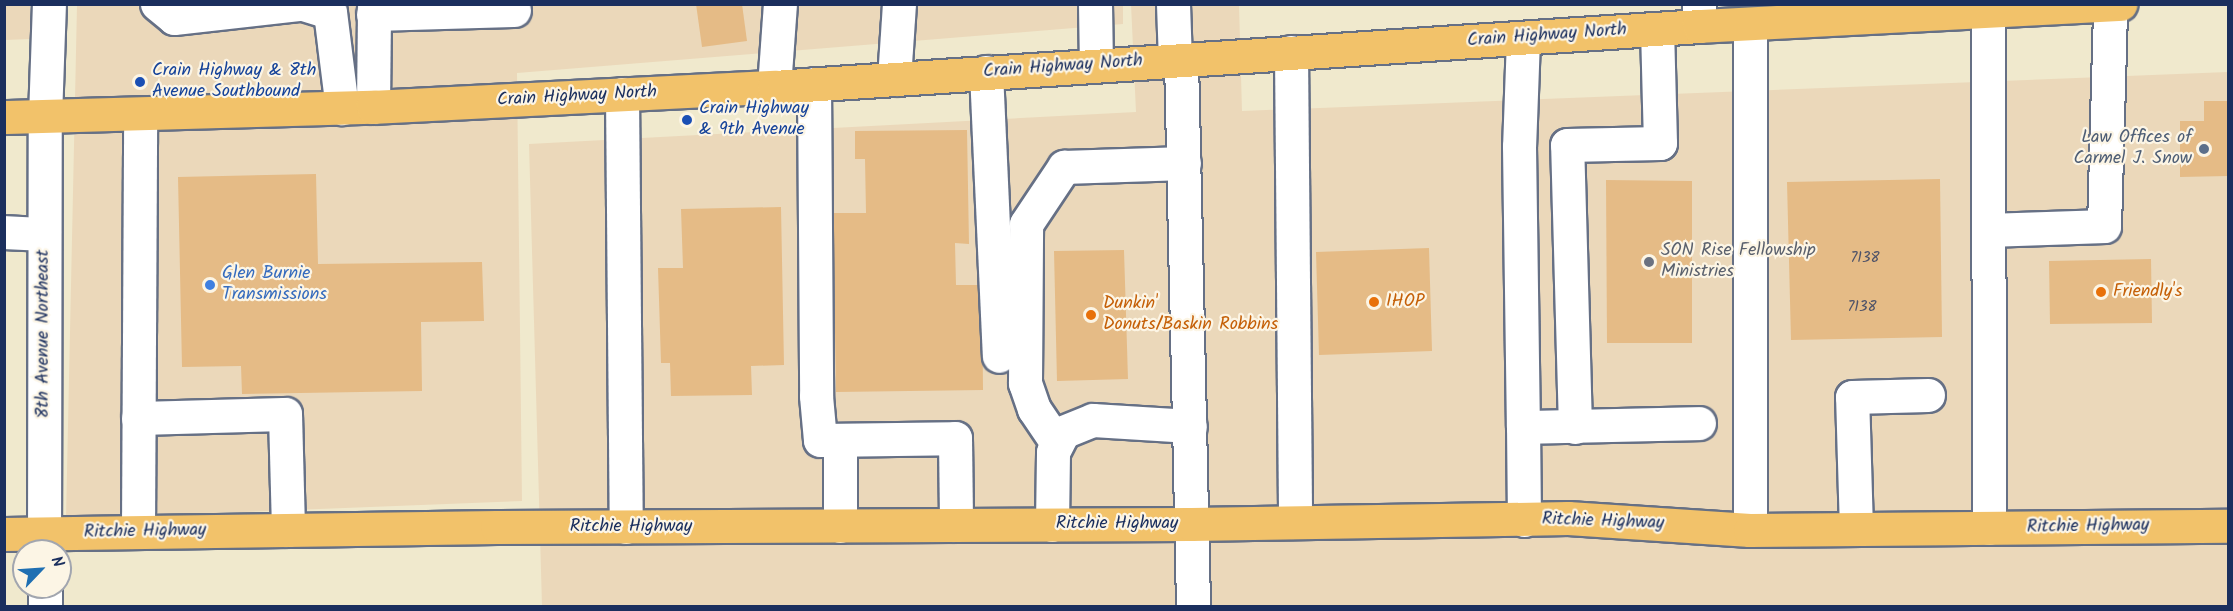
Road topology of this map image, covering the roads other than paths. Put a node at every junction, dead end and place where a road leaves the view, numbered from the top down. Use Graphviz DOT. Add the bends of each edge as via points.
graph roads {
  1 [pos="49,4"];
  2 [pos="157,4"];
  3 [pos="298,4"];
  4 [pos="303,4"];
  5 [pos="780,4"];
  6 [pos="899,4"];
  7 [pos="1095,4"];
  8 [pos="1173,4"];
  9 [pos="2120,4"];
  10 [pos="2109,5"];
  11 [pos="374,9"];
  12 [pos="514,10"];
  13 [pos="1988,11"];
  14 [pos="1699,15"];
  15 [pos="1750,24"];
  16 [pos="1657,29"];
  17 [pos="1523,39"];
  18 [pos="1291,51"];
  19 [pos="1178,60"];
  20 [pos="1096,65"];
  21 [pos="986,72"];
  22 [pos="894,79"];
  23 [pos="814,84"];
  24 [pos="774,87"];
  25 [pos="622,94"];
  26 [pos="357,108"];
  27 [pos="140,114"];
  28 [pos="4,117"];
  29 [pos="45,117"];
  30 [pos="1567,145"];
  31 [pos="1519,146"];
  32 [pos="1184,163"];
  33 [pos="1989,230"];
  34 [pos="4,232"];
  35 [pos="44,234"];
  36 [pos="999,356"];
  37 [pos="1928,394"];
  38 [pos="138,418"];
  39 [pos="1699,423"];
  40 [pos="1190,426"];
  41 [pos="1523,427"];
  42 [pos="1575,427"];
  43 [pos="840,440"];
  44 [pos="1057,443"];
  45 [pos="1524,520"];
  46 [pos="1295,522"];
  47 [pos="1191,524"];
  48 [pos="956,525"];
  49 [pos="1052,525"];
  50 [pos="840,526"];
  51 [pos="2229,526"];
  52 [pos="626,527"];
  53 [pos="1989,528"];
  54 [pos="1856,529"];
  55 [pos="288,530"];
  56 [pos="1750,530"];
  57 [pos="138,532"];
  58 [pos="4,534"];
  59 [pos="29,539"];
  60 [pos="44,539"];
  61 [pos="72,539"];
  62 [pos="1193,606"];
  1 -- 29 [label="street, 8th Avenue Northeast"];
  2 -- 3 [label="street" via="174,18"];
  4 -- 26 [label="street" via="330,12"];
  5 -- 24 [label="street"];
  6 -- 22 [label="street"];
  7 -- 20 [label="street"];
  8 -- 19 [label="street"];
  9 -- 10 [label="main road, Crain Highway North"];
  10 -- 13 [label="main road, Crain Highway North"];
  10 -- 33 [label="street" via="2104,226"];
  11 -- 12 [label="street"];
  11 -- 26 [label="street"];
  13 -- 15 [label="main road, Crain Highway North"];
  13 -- 33 [label="street"];
  14 -- 15 [label="main road, Crain Highway North"];
  14 -- 16 [label="main road, Crain Highway North"];
  15 -- 56 [label="street"];
  16 -- 17 [label="main road, Crain Highway North"];
  16 -- 30 [label="street" via="1660,143"];
  17 -- 18 [label="main road, Crain Highway North"];
  17 -- 31 [label="street"];
  18 -- 19 [label="main road, Crain Highway North"];
  18 -- 46 [label="street"];
  19 -- 20 [label="main road, Crain Highway North"];
  19 -- 32 [label="street"];
  20 -- 21 [label="main road, Crain Highway North"];
  21 -- 22 [label="main road, Crain Highway North"];
  21 -- 36 [label="street"];
  22 -- 23 [label="main road, Crain Highway North"];
  23 -- 24 [label="main road, Crain Highway North"];
  23 -- 43 [label="street" via="816,396 820,440"];
  24 -- 25 [label="main road, Crain Highway North"];
  25 -- 26 [label="main road, Crain Highway North"];
  25 -- 52 [label="street"];
  26 -- 27 [label="main road, Crain Highway North"];
  27 -- 29 [label="main road, Crain Highway North"];
  27 -- 38 [label="street"];
  28 -- 29 [label="main road, Crain Highway North"];
  29 -- 35 [label="street, 8th Avenue Northeast"];
  30 -- 31 [label="street"];
  30 -- 42 [label="street"];
  31 -- 41 [label="street"];
  32 -- 40 [label="street"];
  32 -- 44 [label="street" via="1064,167 1026,224 1025,383 1034,409"];
  33 -- 53 [label="street"];
  34 -- 35 [label="street"];
  35 -- 60 [label="street, 8th Avenue Northeast"];
  37 -- 54 [label="street" via="1852,397"];
  38 -- 55 [label="street" via="285,414"];
  38 -- 57 [label="street"];
  39 -- 42 [label="street"];
  40 -- 44 [label="street" via="1093,420 1063,432"];
  40 -- 47 [label="street"];
  41 -- 42 [label="street"];
  41 -- 45 [label="street"];
  43 -- 48 [label="street" via="956,438"];
  43 -- 50 [label="street"];
  44 -- 49 [label="street" via="1053,452"];
  45 -- 46 [label="main road, Ritchie Highway"];
  45 -- 56 [label="main road, Ritchie Highway" via="1568,518"];
  46 -- 47 [label="main road, Ritchie Highway"];
  47 -- 49 [label="main road, Ritchie Highway"];
  47 -- 62 [label="street"];
  48 -- 49 [label="main road, Ritchie Highway"];
  48 -- 50 [label="main road, Ritchie Highway"];
  50 -- 52 [label="main road, Ritchie Highway"];
  51 -- 53 [label="main road, Ritchie Highway"];
  52 -- 55 [label="main road, Ritchie Highway"];
  53 -- 54 [label="main road, Ritchie Highway"];
  54 -- 56 [label="main road, Ritchie Highway"];
  55 -- 57 [label="main road, Ritchie Highway"];
  57 -- 61 [label="main road, Ritchie Highway"];
  58 -- 59 [label="main road, Ritchie Highway"];
}
